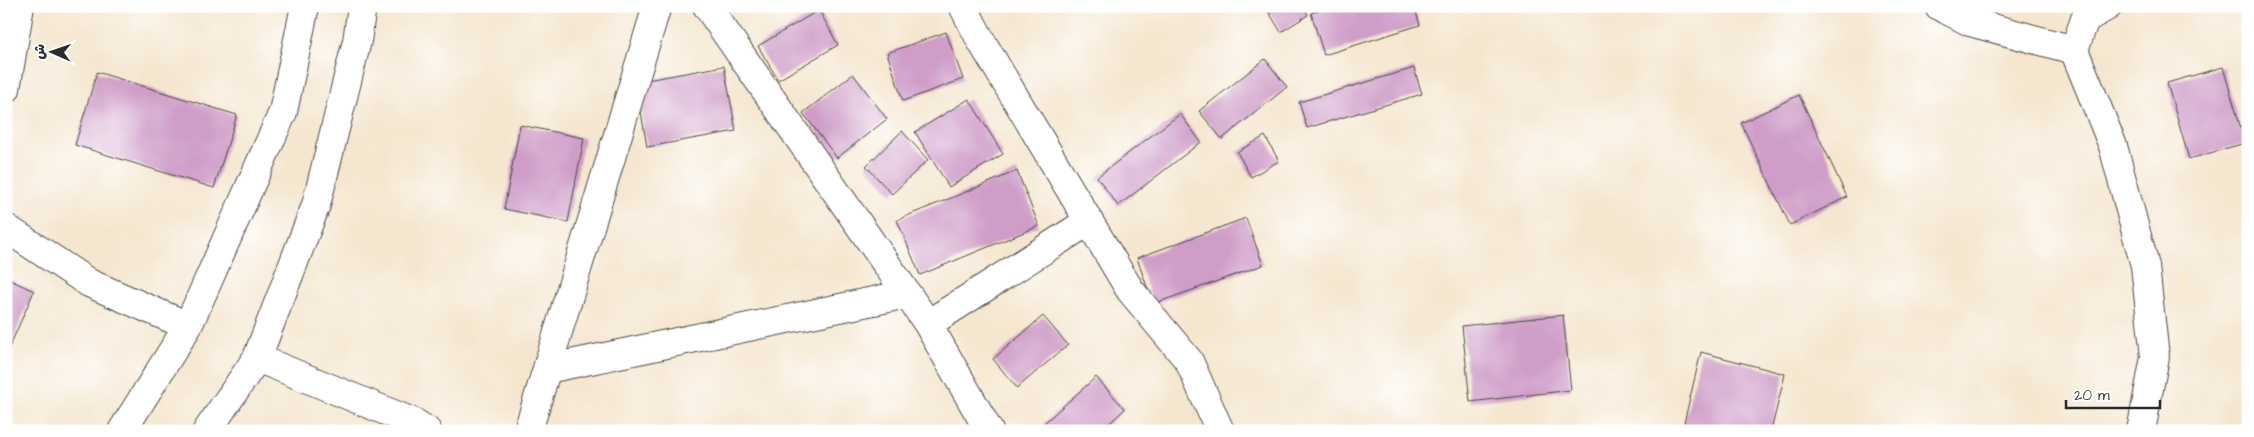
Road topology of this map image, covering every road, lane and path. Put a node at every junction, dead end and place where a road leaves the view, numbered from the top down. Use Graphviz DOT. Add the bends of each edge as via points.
graph roads {
  1 [pos="20,6"];
  2 [pos="304,6"];
  3 [pos="362,6"];
  4 [pos="658,6"];
  5 [pos="707,6"];
  6 [pos="963,6"];
  7 [pos="1939,6"];
  8 [pos="2108,6"];
  9 [pos="2074,50"];
  10 [pos="6,89"];
  11 [pos="1089,220"];
  12 [pos="6,228"];
  13 [pos="907,294"];
  14 [pos="928,324"];
  15 [pos="188,326"];
  16 [pos="257,358"];
  17 [pos="547,369"];
  18 [pos="122,431"];
  19 [pos="208,431"];
  20 [pos="426,431"];
  21 [pos="528,431"];
  22 [pos="989,431"];
  23 [pos="1220,431"];
  24 [pos="2141,431"];
  1 -- 10 [label="street"];
  2 -- 15 [label="street" via="283,112"];
  3 -- 16 [label="street" via="357,42 316,205"];
  4 -- 17 [label="street"];
  5 -- 13 [label="street"];
  6 -- 11 [label="street"];
  7 -- 9 [label="street" via="1970,22"];
  8 -- 9 [label="street" via="2084,19"];
  9 -- 24 [label="street" via="2113,146 2145,266 2155,357"];
  11 -- 14 [label="street"];
  11 -- 23 [label="street" via="1130,290 1189,361"];
  12 -- 15 [label="street" via="89,283"];
  13 -- 14 [label="street"];
  13 -- 17 [label="street"];
  14 -- 22 [label="street"];
  15 -- 18 [label="street"];
  16 -- 19 [label="street"];
  16 -- 20 [label="street" via="415,423"];
  17 -- 21 [label="street"];
}
